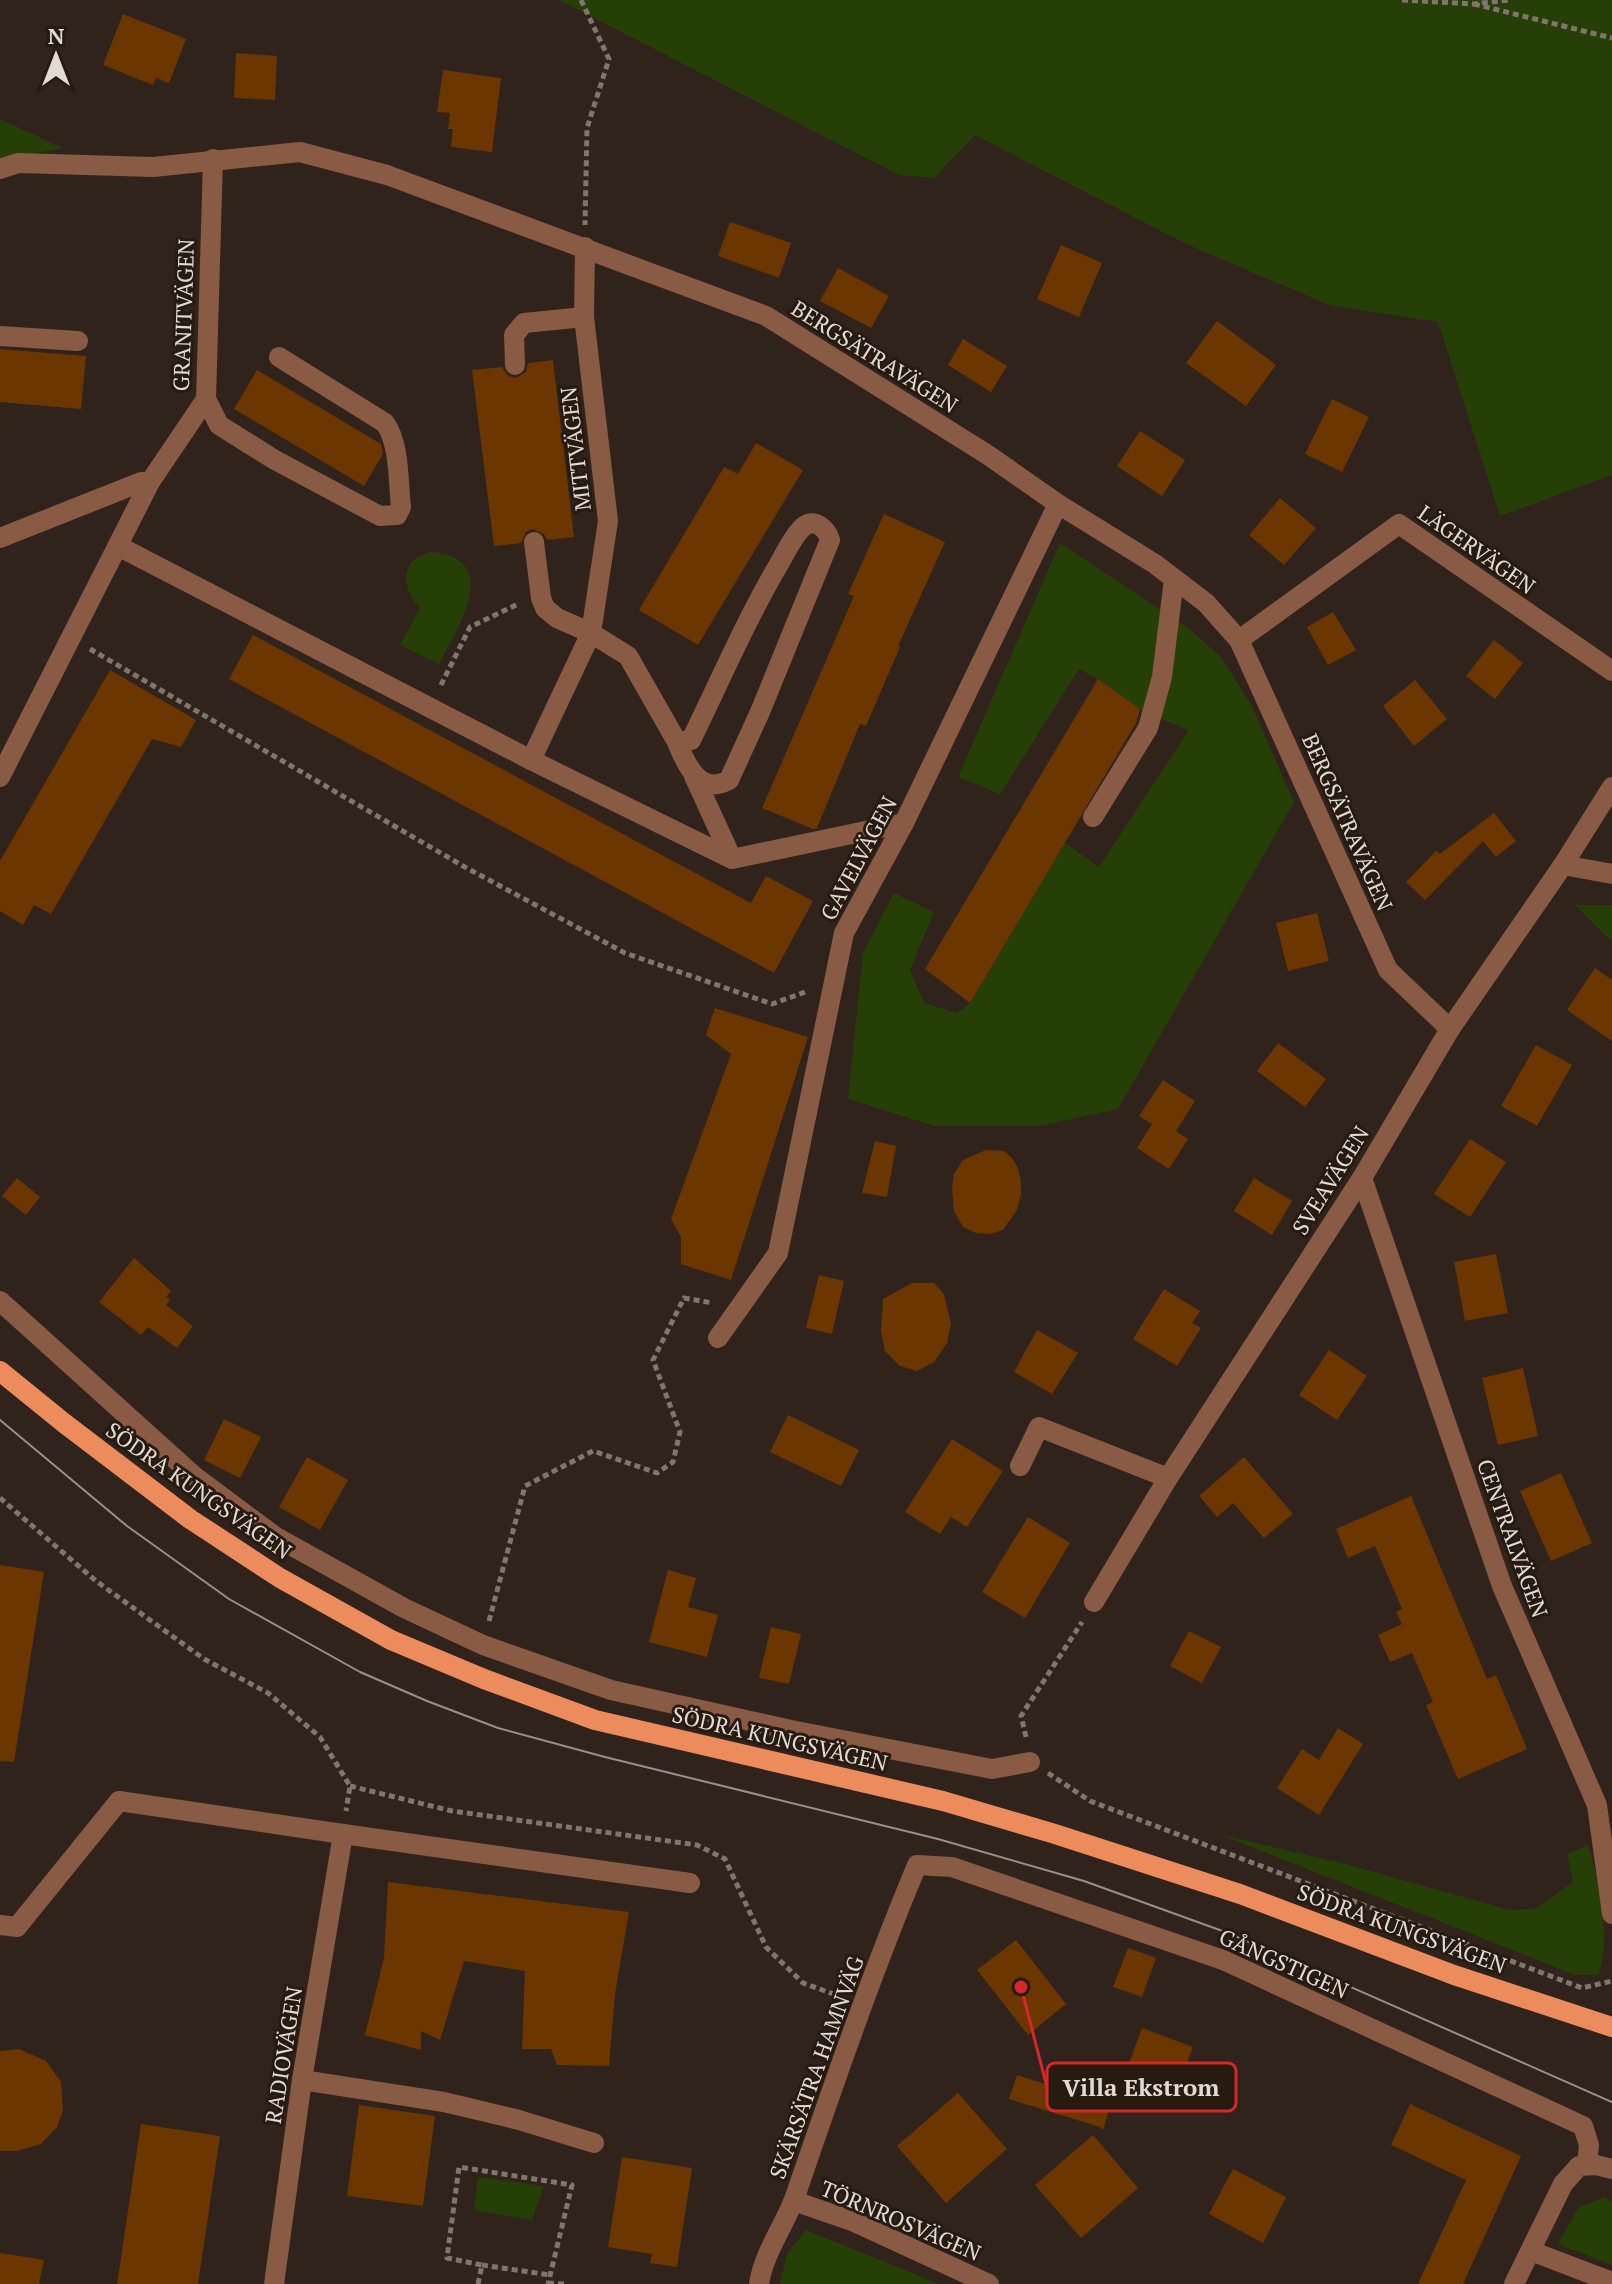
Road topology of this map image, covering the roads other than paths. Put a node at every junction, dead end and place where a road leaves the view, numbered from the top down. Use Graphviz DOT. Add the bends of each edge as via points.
graph roads {
  1 [pos="213,159"];
  2 [pos="0,169"];
  3 [pos="585,247"];
  4 [pos="584,317"];
  5 [pos="0,336"];
  6 [pos="78,341"];
  7 [pos="279,357"];
  8 [pos="515,365"];
  9 [pos="206,399"];
  10 [pos="150,482"];
  11 [pos="1058,504"];
  12 [pos="0,538"];
  13 [pos="534,542"];
  14 [pos="118,546"];
  15 [pos="1174,579"];
  16 [pos="589,639"];
  17 [pos="1239,640"];
  18 [pos="1612,671"];
  19 [pos="677,742"];
  20 [pos="531,760"];
  21 [pos="694,776"];
  22 [pos="0,777"];
  23 [pos="1612,787"];
  24 [pos="1093,817"];
  25 [pos="904,823"];
  26 [pos="732,859"];
  27 [pos="1563,865"];
  28 [pos="1612,874"];
  29 [pos="1450,1029"];
  30 [pos="1362,1178"];
  31 [pos="0,1301"];
  32 [pos="718,1338"];
  33 [pos="0,1371"];
  34 [pos="1020,1466"];
  35 [pos="1168,1478"];
  36 [pos="1094,1602"];
  37 [pos="1030,1762"];
  38 [pos="343,1834"];
  39 [pos="917,1865"];
  40 [pos="690,1883"];
  41 [pos="1612,1914"];
  42 [pos="0,1925"];
  43 [pos="1612,2027"];
  44 [pos="302,2080"];
  45 [pos="594,2143"];
  46 [pos="1587,2164"];
  47 [pos="1612,2169"];
  48 [pos="794,2201"];
  49 [pos="1531,2251"];
  50 [pos="1612,2282"];
  51 [pos="274,2284"];
  52 [pos="759,2284"];
  53 [pos="989,2284"];
  54 [pos="1514,2284"];
  1 -- 2 [label="street, BERGSÄTRAVÄGEN" via="153,167 18,163"];
  1 -- 3 [label="street, BERGSÄTRAVÄGEN" via="300,152 387,175"];
  1 -- 9 [label="street, GRANITVÄGEN"];
  3 -- 4 [label="street, MITTVÄGEN"];
  3 -- 11 [label="street, BERGSÄTRAVÄGEN" via="766,316"];
  4 -- 8 [label="street" via="524,323 514,335"];
  4 -- 16 [label="street, MITTVÄGEN" via="608,521"];
  5 -- 6 [label="street"];
  7 -- 9 [label="street" via="391,431 401,507 397,515 380,516 275,460 219,425"];
  9 -- 10 [label="street, GRANITVÄGEN"];
  10 -- 12 [label="street"];
  10 -- 14 [label="street, GRANITVÄGEN"];
  11 -- 15 [label="street, BERGSÄTRAVÄGEN"];
  11 -- 25 [label="street, GAVELVÄGEN"];
  13 -- 16 [label="street" via="545,608"];
  14 -- 20 [label="street"];
  14 -- 22 [label="street, GRANITVÄGEN"];
  15 -- 17 [label="street, BERGSÄTRAVÄGEN" via="1206,603"];
  15 -- 24 [label="street" via="1162,677 1148,728"];
  16 -- 19 [label="street" via="628,656"];
  16 -- 20 [label="street, MITTVÄGEN"];
  17 -- 18 [label="street, LÄGERVÄGEN" via="1399,524"];
  17 -- 29 [label="street, BERGSÄTRAVÄGEN" via="1388,970"];
  19 -- 21 [label="street"];
  19 -- 21 [label="street" via="691,740 790,545 803,527 821,526 830,540 729,780 719,785"];
  20 -- 26 [label="street"];
  21 -- 26 [label="street"];
  23 -- 27 [label="street, SVEAVÄGEN"];
  25 -- 26 [label="street"];
  25 -- 32 [label="street, GAVELVÄGEN" via="844,933 778,1253"];
  27 -- 28 [label="street"];
  27 -- 29 [label="street, SVEAVÄGEN"];
  29 -- 30 [label="street, SVEAVÄGEN"];
  30 -- 35 [label="street, SVEAVÄGEN"];
  30 -- 41 [label="street, CENTRALVÄGEN" via="1502,1586 1597,1805"];
  31 -- 37 [label="street, SÖDRA KUNGSVÄGEN" via="194,1476 276,1537 483,1645 611,1690 791,1730 992,1769"];
  33 -- 43 [label="main road, SÖDRA KUNGSVÄGEN" via="190,1519 280,1578 391,1640 484,1679 595,1720 943,1801 1055,1834"];
  34 -- 35 [label="street" via="1039,1427"];
  35 -- 36 [label="street, SVEAVÄGEN"];
  38 -- 40 [label="street"];
  38 -- 42 [label="street" via="119,1801 17,1927"];
  38 -- 44 [label="street, RADIOVÄGEN"];
  39 -- 46 [label="street, GÅNGSTIGEN" via="952,1867 1223,1960 1583,2126"];
  39 -- 48 [label="street, SKÄRSÄTRA HAMNVÄG" via="858,2013"];
  44 -- 45 [label="street" via="444,2102"];
  44 -- 51 [label="street, RADIOVÄGEN"];
  46 -- 47 [label="street"];
  46 -- 49 [label="street" via="1563,2184"];
  48 -- 52 [label="street, SKÄRSÄTRA HAMNVÄG"];
  48 -- 53 [label="street, TÖRNROSVÄGEN" via="852,2221"];
  49 -- 50 [label="street"];
  49 -- 54 [label="street"];
}
